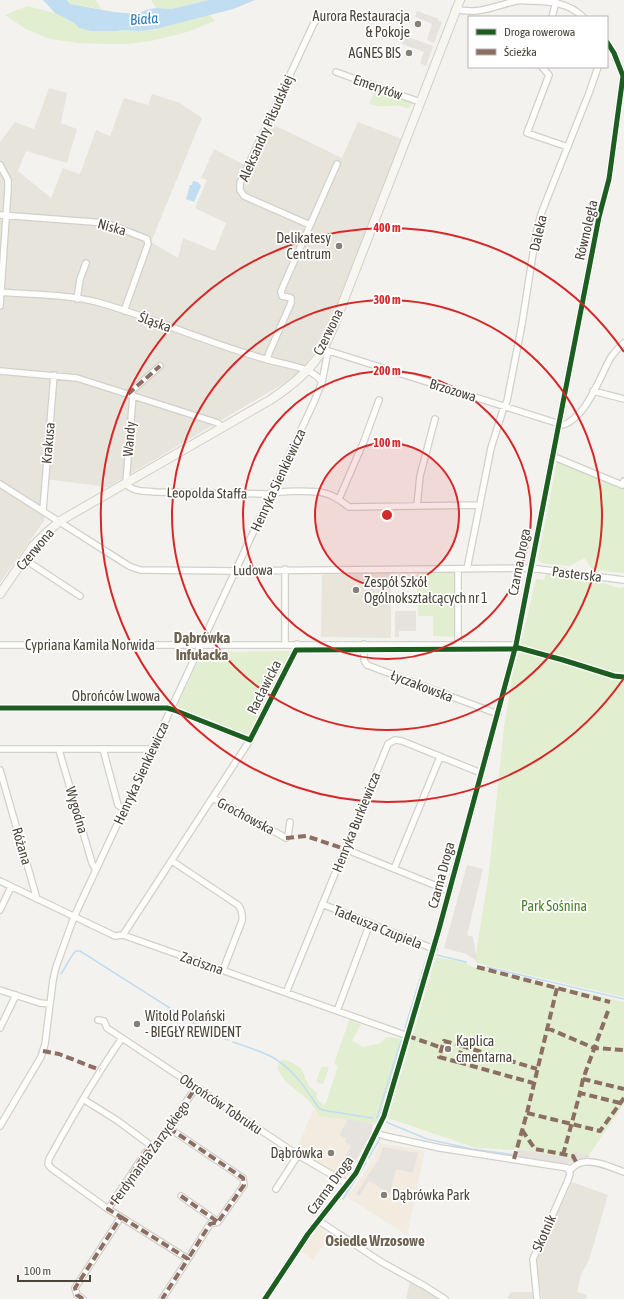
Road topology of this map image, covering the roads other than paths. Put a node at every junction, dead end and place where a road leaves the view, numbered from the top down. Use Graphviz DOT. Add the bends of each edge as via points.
graph roads {
  1 [pos="460,0"];
  2 [pos="556,2"];
  3 [pos="456,10"];
  4 [pos="319,16"];
  5 [pos="552,16"];
  6 [pos="582,16"];
  7 [pos="608,44"];
  8 [pos="543,68"];
  9 [pos="598,68"];
  10 [pos="336,72"];
  11 [pos="420,102"];
  12 [pos="568,148"];
  13 [pos="337,164"];
  14 [pos="0,165"];
  15 [pos="0,215"];
  16 [pos="7,216"];
  17 [pos="310,225"];
  18 [pos="86,263"];
  19 [pos="1,292"];
  20 [pos="76,299"];
  21 [pos="0,306"];
  22 [pos="124,311"];
  23 [pos="624,343"];
  24 [pos="326,350"];
  25 [pos="267,360"];
  26 [pos="160,366"];
  27 [pos="307,370"];
  28 [pos="0,371"];
  29 [pos="54,376"];
  30 [pos="151,377"];
  31 [pos="322,382"];
  32 [pos="593,392"];
  33 [pos="131,395"];
  34 [pos="624,399"];
  35 [pos="378,400"];
  36 [pos="505,406"];
  37 [pos="435,419"];
  38 [pos="558,425"];
  39 [pos="222,428"];
  40 [pos="552,456"];
  41 [pos="624,481"];
  42 [pos="126,483"];
  43 [pos="0,484"];
  44 [pos="272,493"];
  45 [pos="339,499"];
  46 [pos="480,505"];
  47 [pos="416,506"];
  48 [pos="43,510"];
  49 [pos="60,521"];
  50 [pos="24,559"];
  51 [pos="530,568"];
  52 [pos="285,569"];
  53 [pos="458,569"];
  54 [pos="467,569"];
  55 [pos="236,571"];
  56 [pos="624,580"];
  57 [pos="0,594"];
  58 [pos="80,596"];
  59 [pos="285,644"];
  60 [pos="297,644"];
  61 [pos="364,644"];
  62 [pos="458,644"];
  63 [pos="0,645"];
  64 [pos="202,645"];
  65 [pos="516,645"];
  66 [pos="0,708"];
  67 [pos="171,709"];
  68 [pos="498,714"];
  69 [pos="250,740"];
  70 [pos="0,749"];
  71 [pos="103,749"];
  72 [pos="59,750"];
  73 [pos="154,750"];
  74 [pos="440,757"];
  75 [pos="0,770"];
  76 [pos="481,773"];
  77 [pos="213,798"];
  78 [pos="125,810"];
  79 [pos="290,822"];
  80 [pos="345,849"];
  81 [pos="172,861"];
  82 [pos="394,869"];
  83 [pos="96,870"];
  84 [pos="0,882"];
  85 [pos="12,887"];
  86 [pos="449,891"];
  87 [pos="37,899"];
  88 [pos="322,904"];
  89 [pos="0,910"];
  90 [pos="74,917"];
  91 [pos="370,923"];
  92 [pos="123,934"];
  93 [pos="434,949"];
  94 [pos="223,970"];
  95 [pos="0,990"];
  96 [pos="286,993"];
  97 [pos="16,995"];
  98 [pos="50,1004"];
  99 [pos="337,1011"];
  100 [pos="98,1020"];
  101 [pos="0,1028"];
  102 [pos="408,1036"];
  103 [pos="122,1038"];
  104 [pos="196,1087"];
  105 [pos="83,1099"];
  106 [pos="0,1126"];
  107 [pos="169,1128"];
  108 [pos="376,1133"];
  109 [pos="153,1146"];
  110 [pos="298,1155"];
  111 [pos="569,1170"];
  112 [pos="624,1172"];
  113 [pos="348,1184"];
  114 [pos="276,1189"];
  115 [pos="181,1196"];
  116 [pos="108,1209"];
  117 [pos="122,1217"];
  118 [pos="319,1221"];
  119 [pos="218,1222"];
  120 [pos="188,1260"];
  121 [pos="83,1299"];
  122 [pos="162,1299"];
  123 [pos="265,1299"];
  124 [pos="445,1299"];
  125 [pos="538,1299"];
  1 -- 3 [label="main road, Czerwona"];
  2 -- 3 [label="street" via="518,1 479,12"];
  2 -- 5 [label="street"];
  2 -- 6 [label="street"];
  3 -- 11 [label="main road, Czerwona"];
  4 -- 17 [label="street, Aleksandry Piłsudskiej" via="240,183 240,190 244,196"];
  7 -- 38 [label="street, Równoległa" via="623,76 622,84 607,189 599,216"];
  8 -- 12 [label="street" via="549,75 527,133"];
  9 -- 12 [label="street, Daleka"];
  10 -- 11 [label="street, Emerytów"];
  11 -- 24 [label="main road, Czerwona"];
  12 -- 36 [label="street, Daleka" via="541,214 536,234"];
  13 -- 17 [label="street"];
  14 -- 16 [label="street" via="8,180"];
  15 -- 16 [label="street, Niska"];
  16 -- 19 [label="street"];
  16 -- 22 [label="street, Niska" via="106,223 146,239 148,244"];
  17 -- 25 [label="street" via="281,291 282,296 291,298 291,303"];
  18 -- 20 [label="street"];
  19 -- 20 [label="street, Śląska"];
  19 -- 21 [label="street"];
  20 -- 22 [label="street, Śląska"];
  22 -- 25 [label="street, Śląska"];
  23 -- 32 [label="street" via="611,358"];
  24 -- 27 [label="main road, Czerwona"];
  24 -- 31 [label="street, Henryka Sienkiewicza"];
  24 -- 36 [label="street, Brzozowa"];
  25 -- 27 [label="street, Śląska"];
  26 -- 33 [label="street"];
  27 -- 31 [label="street" via="318,376"];
  27 -- 39 [label="main road, Czerwona" via="292,385"];
  28 -- 29 [label="street"];
  29 -- 33 [label="street" via="77,378"];
  29 -- 48 [label="street, Krakusa"];
  30 -- 33 [label="street"];
  31 -- 44 [label="street, Henryka Sienkiewicza"];
  32 -- 34 [label="street"];
  32 -- 38 [label="street" via="573,421"];
  33 -- 39 [label="street" via="218,423"];
  33 -- 42 [label="street, Wandy"];
  35 -- 45 [label="street" via="364,441"];
  36 -- 38 [label="street, Brzozowa"];
  36 -- 46 [label="street, Daleka" via="490,448"];
  37 -- 47 [label="street" via="420,476"];
  38 -- 40 [label="street, Czarna Droga"];
  39 -- 42 [label="main road, Czerwona"];
  40 -- 41 [label="street" via="622,485"];
  40 -- 51 [label="street, Czarna Droga"];
  42 -- 44 [label="street, Leopolda Staffa" via="128,487 137,490 155,492"];
  42 -- 49 [label="main road, Czerwona"];
  43 -- 48 [label="street, Ludowa"];
  44 -- 45 [label="street, Leopolda Staffa" via="323,492"];
  44 -- 55 [label="street, Henryka Sienkiewicza"];
  45 -- 47 [label="street, Leopolda Staffa" via="349,507"];
  46 -- 47 [label="street, Leopolda Staffa"];
  46 -- 54 [label="street, Daleka"];
  48 -- 49 [label="street, Ludowa"];
  49 -- 50 [label="main road, Czerwona" via="44,534"];
  49 -- 55 [label="street, Ludowa" via="140,570"];
  50 -- 57 [label="main road, Czerwona"];
  50 -- 58 [label="street"];
  51 -- 54 [label="street, Ludowa"];
  51 -- 56 [label="street, Pasterska"];
  51 -- 65 [label="street, Czarna Droga"];
  52 -- 53 [label="street, Ludowa"];
  52 -- 55 [label="street, Ludowa"];
  52 -- 59 [label="street"];
  53 -- 54 [label="street, Ludowa"];
  53 -- 62 [label="street"];
  55 -- 64 [label="street, Henryka Sienkiewicza"];
  59 -- 60 [label="street, Cypriana Kamila Norwida"];
  59 -- 64 [label="street, Cypriana Kamila Norwida"];
  60 -- 61 [label="street, Cypriana Kamila Norwida"];
  60 -- 69 [label="street, Racławicka"];
  61 -- 62 [label="street, Cypriana Kamila Norwida"];
  61 -- 68 [label="street, Łyczakowska" via="364,660 367,665"];
  62 -- 65 [label="street, Cypriana Kamila Norwida"];
  63 -- 64 [label="street, Cypriana Kamila Norwida"];
  64 -- 67 [label="street, Henryka Sienkiewicza"];
  65 -- 68 [label="street, Czarna Droga"];
  66 -- 67 [label="street, Obrońców Lwowa"];
  67 -- 69 [label="street, Obrońców Lwowa"];
  67 -- 73 [label="street, Henryka Sienkiewicza"];
  68 -- 76 [label="street, Czarna Droga"];
  69 -- 77 [label="street, Racławicka"];
  70 -- 72 [label="street"];
  71 -- 72 [label="street"];
  71 -- 73 [label="street"];
  71 -- 78 [label="street" via="118,805"];
  72 -- 83 [label="street, Wygodna"];
  73 -- 78 [label="street, Henryka Sienkiewicza"];
  74 -- 76 [label="street, Henryka Burkiewicza"];
  74 -- 80 [label="street, Henryka Burkiewicza" via="402,741 395,740 388,744"];
  74 -- 82 [label="street"];
  75 -- 87 [label="street, Różana"];
  76 -- 86 [label="street, Czarna Droga"];
  77 -- 79 [label="street, Grochowska" via="286,838"];
  77 -- 81 [label="street, Racławicka"];
  78 -- 83 [label="street, Henryka Sienkiewicza"];
  80 -- 82 [label="street"];
  80 -- 88 [label="street, Henryka Burkiewicza"];
  81 -- 92 [label="street, Racławicka"];
  81 -- 94 [label="street" via="242,909 242,921"];
  82 -- 86 [label="street"];
  83 -- 90 [label="street, Henryka Sienkiewicza"];
  84 -- 85 [label="street, Zaciszna"];
  85 -- 87 [label="street, Zaciszna"];
  85 -- 89 [label="street"];
  86 -- 93 [label="street, Czarna Droga"];
  87 -- 90 [label="street, Zaciszna"];
  88 -- 91 [label="street, Tadeusza Czupiela"];
  88 -- 96 [label="street, Henryka Burkiewicza"];
  90 -- 92 [label="street, Zaciszna" via="115,936"];
  90 -- 98 [label="street, Henryka Sienkiewicza" via="52,980"];
  91 -- 93 [label="street, Tadeusza Czupiela"];
  91 -- 99 [label="street"];
  92 -- 94 [label="street, Zaciszna"];
  93 -- 102 [label="street, Czarna Droga"];
  94 -- 96 [label="street, Zaciszna"];
  95 -- 97 [label="street"];
  96 -- 99 [label="street, Zaciszna"];
  97 -- 98 [label="street"];
  97 -- 101 [label="street"];
  98 -- 106 [label="street, Henryka Sienkiewicza" via="41,1057"];
  99 -- 102 [label="street, Zaciszna"];
  100 -- 103 [label="street, Obrońców Tobruku" via="104,1021 108,1028"];
  102 -- 108 [label="street, Czarna Droga" via="384,1116"];
  103 -- 104 [label="street, Obrońców Tobruku"];
  103 -- 105 [label="street"];
  104 -- 107 [label="street, Ferdynanda Zarzyckiego"];
  104 -- 110 [label="street, Obrońców Tobruku"];
  105 -- 109 [label="street"];
  105 -- 116 [label="street" via="48,1164"];
  107 -- 109 [label="street, Ferdynanda Zarzyckiego"];
  107 -- 119 [label="street" via="243,1178 244,1185"];
  108 -- 111 [label="street" via="440,1148"];
  108 -- 113 [label="street, Czarna Droga"];
  109 -- 116 [label="street, Ferdynanda Zarzyckiego" via="146,1152"];
  110 -- 113 [label="street, Obrońców Tobruku"];
  110 -- 114 [label="street"];
  111 -- 112 [label="street" via="582,1162 596,1163"];
  111 -- 125 [label="street, Skotnik" via="568,1180 533,1259"];
  113 -- 118 [label="street, Czarna Droga"];
  115 -- 119 [label="street"];
  116 -- 117 [label="street, Ferdynanda Zarzyckiego"];
  117 -- 120 [label="street"];
  117 -- 121 [label="street, Ferdynanda Zarzyckiego" via="75,1288 75,1292"];
  118 -- 123 [label="street, Czarna Droga"];
  118 -- 124 [label="street"];
  119 -- 120 [label="street" via="210,1224"];
  120 -- 122 [label="street"];
}
